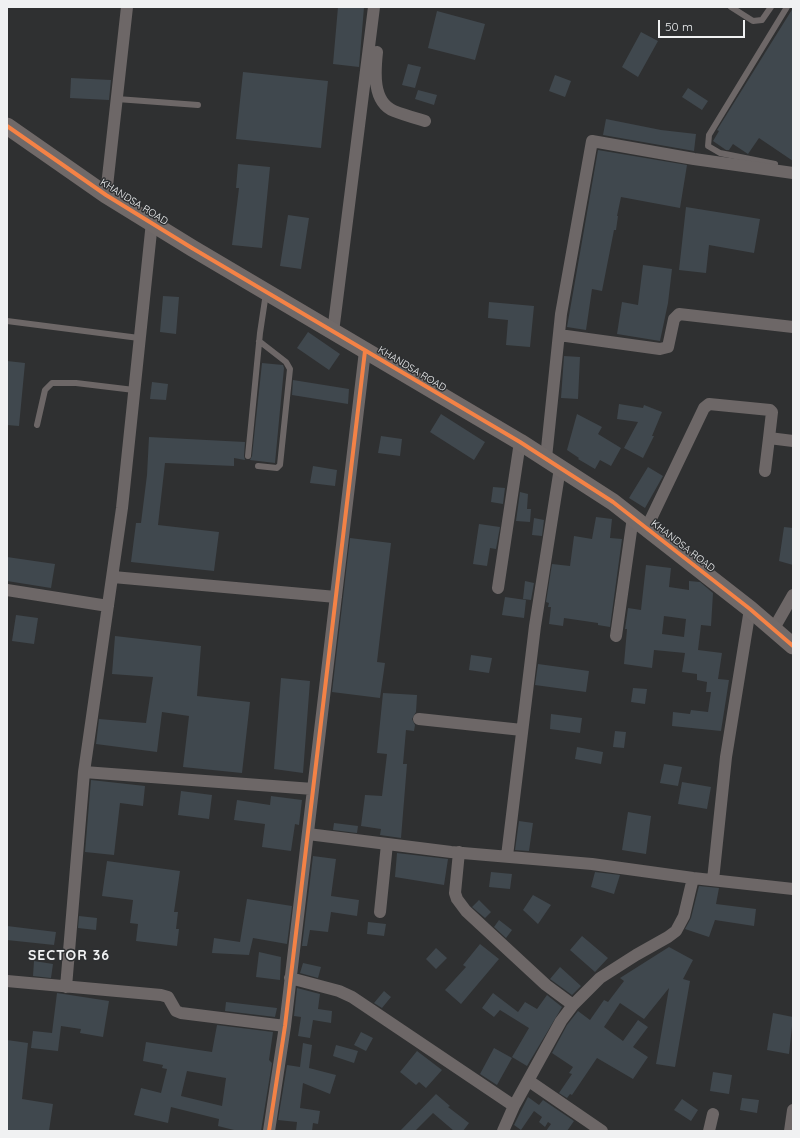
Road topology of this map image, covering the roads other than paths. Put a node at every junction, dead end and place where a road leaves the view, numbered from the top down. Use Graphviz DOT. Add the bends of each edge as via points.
graph roads {
  1 [pos="127,7"];
  2 [pos="374,7"];
  3 [pos="382,7"];
  4 [pos="731,7"];
  5 [pos="771,7"];
  6 [pos="787,7"];
  7 [pos="117,99"];
  8 [pos="198,105"];
  9 [pos="425,120"];
  10 [pos="7,126"];
  11 [pos="775,164"];
  12 [pos="793,173"];
  13 [pos="106,195"];
  14 [pos="152,222"];
  15 [pos="266,292"];
  16 [pos="7,321"];
  17 [pos="793,327"];
  18 [pos="333,332"];
  19 [pos="558,335"];
  20 [pos="139,338"];
  21 [pos="259,341"];
  22 [pos="365,351"];
  23 [pos="134,390"];
  24 [pos="37,425"];
  25 [pos="769,438"];
  26 [pos="520,442"];
  27 [pos="793,442"];
  28 [pos="248,456"];
  29 [pos="546,458"];
  30 [pos="258,466"];
  31 [pos="560,468"];
  32 [pos="765,471"];
  33 [pos="633,517"];
  34 [pos="647,527"];
  35 [pos="113,577"];
  36 [pos="498,588"];
  37 [pos="7,590"];
  38 [pos="793,595"];
  39 [pos="336,597"];
  40 [pos="108,606"];
  41 [pos="750,609"];
  42 [pos="773,630"];
  43 [pos="616,636"];
  44 [pos="793,646"];
  45 [pos="419,719"];
  46 [pos="522,730"];
  47 [pos="84,772"];
  48 [pos="313,789"];
  49 [pos="308,834"];
  50 [pos="388,844"];
  51 [pos="459,852"];
  52 [pos="507,856"];
  53 [pos="693,878"];
  54 [pos="713,880"];
  55 [pos="793,889"];
  56 [pos="380,912"];
  57 [pos="290,978"];
  58 [pos="7,981"];
  59 [pos="66,987"];
  60 [pos="573,1005"];
  61 [pos="285,1026"];
  62 [pos="529,1081"];
  63 [pos="514,1106"];
  64 [pos="713,1114"];
  65 [pos="793,1114"];
  66 [pos="269,1131"];
  67 [pos="503,1131"];
  68 [pos="602,1131"];
  69 [pos="709,1131"];
  70 [pos="790,1131"];
  1 -- 7 [label="street"];
  2 -- 18 [label="street"];
  3 -- 9 [label="street" via="376,57 378,94 384,105 393,111"];
  4 -- 5 [label="lane" via="753,20 762,20"];
  6 -- 11 [label="lane" via="709,135 708,141 708,146 720,153"];
  7 -- 8 [label="lane"];
  7 -- 13 [label="street"];
  10 -- 13 [label="street, KHANDSA ROAD"];
  12 -- 19 [label="street" via="592,141"];
  13 -- 14 [label="street, KHANDSA ROAD"];
  14 -- 15 [label="street, KHANDSA ROAD"];
  14 -- 20 [label="street"];
  15 -- 18 [label="street, KHANDSA ROAD"];
  15 -- 21 [label="lane"];
  16 -- 20 [label="lane"];
  17 -- 19 [label="street" via="679,314 674,319 668,347 660,349"];
  18 -- 22 [label="street, KHANDSA ROAD"];
  19 -- 29 [label="street"];
  20 -- 23 [label="street"];
  21 -- 28 [label="lane"];
  21 -- 30 [label="lane" via="286,362 290,369 280,465 277,468"];
  22 -- 26 [label="street, KHANDSA ROAD"];
  22 -- 39 [label="street"];
  23 -- 24 [label="lane" via="76,383 52,383 46,390"];
  23 -- 35 [label="street"];
  25 -- 27 [label="street"];
  25 -- 32 [label="street"];
  25 -- 34 [label="street" via="772,412 770,410 709,404 704,408"];
  26 -- 29 [label="street, KHANDSA ROAD"];
  26 -- 36 [label="street"];
  29 -- 31 [label="street, KHANDSA ROAD"];
  31 -- 33 [label="street, KHANDSA ROAD"];
  31 -- 46 [label="street" via="535,626"];
  33 -- 34 [label="street, KHANDSA ROAD"];
  33 -- 43 [label="street"];
  34 -- 41 [label="street, KHANDSA ROAD"];
  35 -- 39 [label="street"];
  35 -- 40 [label="street"];
  37 -- 40 [label="street"];
  38 -- 42 [label="street"];
  39 -- 48 [label="street"];
  40 -- 47 [label="street"];
  41 -- 42 [label="street, KHANDSA ROAD"];
  41 -- 54 [label="street" via="728,742"];
  42 -- 44 [label="street, KHANDSA ROAD"];
  45 -- 46 [label="street"];
  46 -- 52 [label="street"];
  47 -- 48 [label="street"];
  47 -- 59 [label="street"];
  48 -- 49 [label="street"];
  49 -- 50 [label="street"];
  49 -- 57 [label="street"];
  50 -- 51 [label="street"];
  50 -- 56 [label="street"];
  51 -- 52 [label="street"];
  51 -- 60 [label="street" via="456,899 546,985"];
  52 -- 53 [label="street" via="592,864"];
  53 -- 54 [label="street"];
  53 -- 60 [label="street" via="684,916 676,930 600,978"];
  54 -- 55 [label="street"];
  57 -- 61 [label="street"];
  57 -- 63 [label="street" via="339,991 366,1005"];
  58 -- 59 [label="street"];
  59 -- 61 [label="street" via="161,995 168,997 176,1011 181,1013"];
  60 -- 62 [label="street" via="561,1021"];
  61 -- 66 [label="street"];
  62 -- 63 [label="street"];
  62 -- 68 [label="street"];
  63 -- 67 [label="street"];
  64 -- 69 [label="street"];
  65 -- 70 [label="street"];
}
